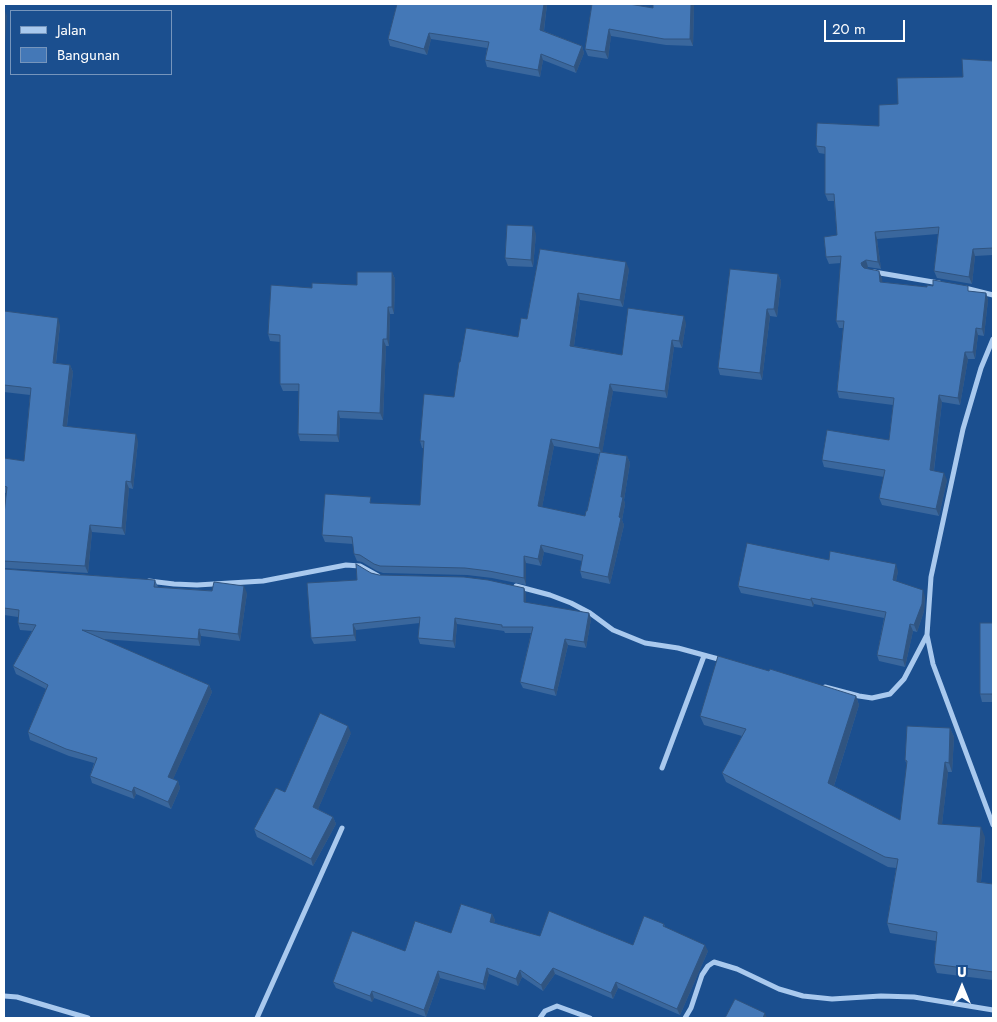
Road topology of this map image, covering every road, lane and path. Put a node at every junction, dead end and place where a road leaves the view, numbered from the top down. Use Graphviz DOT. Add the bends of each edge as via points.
graph roads {
  1 [pos="868,271"];
  2 [pos="943,284"];
  3 [pos="959,287"];
  4 [pos="993,296"];
  5 [pos="993,339"];
  6 [pos="382,577"];
  7 [pos="145,581"];
  8 [pos="508,585"];
  9 [pos="927,635"];
  10 [pos="704,656"];
  11 [pos="732,663"];
  12 [pos="823,686"];
  13 [pos="662,768"];
  14 [pos="993,825"];
  15 [pos="342,828"];
  16 [pos="4,996"];
  17 [pos="993,1010"];
  18 [pos="88,1018"];
  19 [pos="257,1018"];
  20 [pos="540,1018"];
  21 [pos="590,1018"];
  22 [pos="685,1018"];
  1 -- 2 [label="street"];
  3 -- 4 [label="street"];
  5 -- 9 [label="street" via="981,368 961,439 931,577"];
  6 -- 7 [label="street" via="360,566 346,565 263,581 197,585"];
  8 -- 10 [label="street" via="572,603 613,630 645,643"];
  9 -- 12 [label="street" via="904,679 890,694 872,698"];
  9 -- 14 [label="street" via="933,664"];
  10 -- 11 [label="street"];
  10 -- 13 [label="street"];
  15 -- 19 [label="street"];
  16 -- 18 [label="street"];
  17 -- 22 [label="street" via="914,997 832,999 803,996 779,989 737,968 714,962 702,975"];
  20 -- 21 [label="street" via="545,1011 557,1006"];
}
